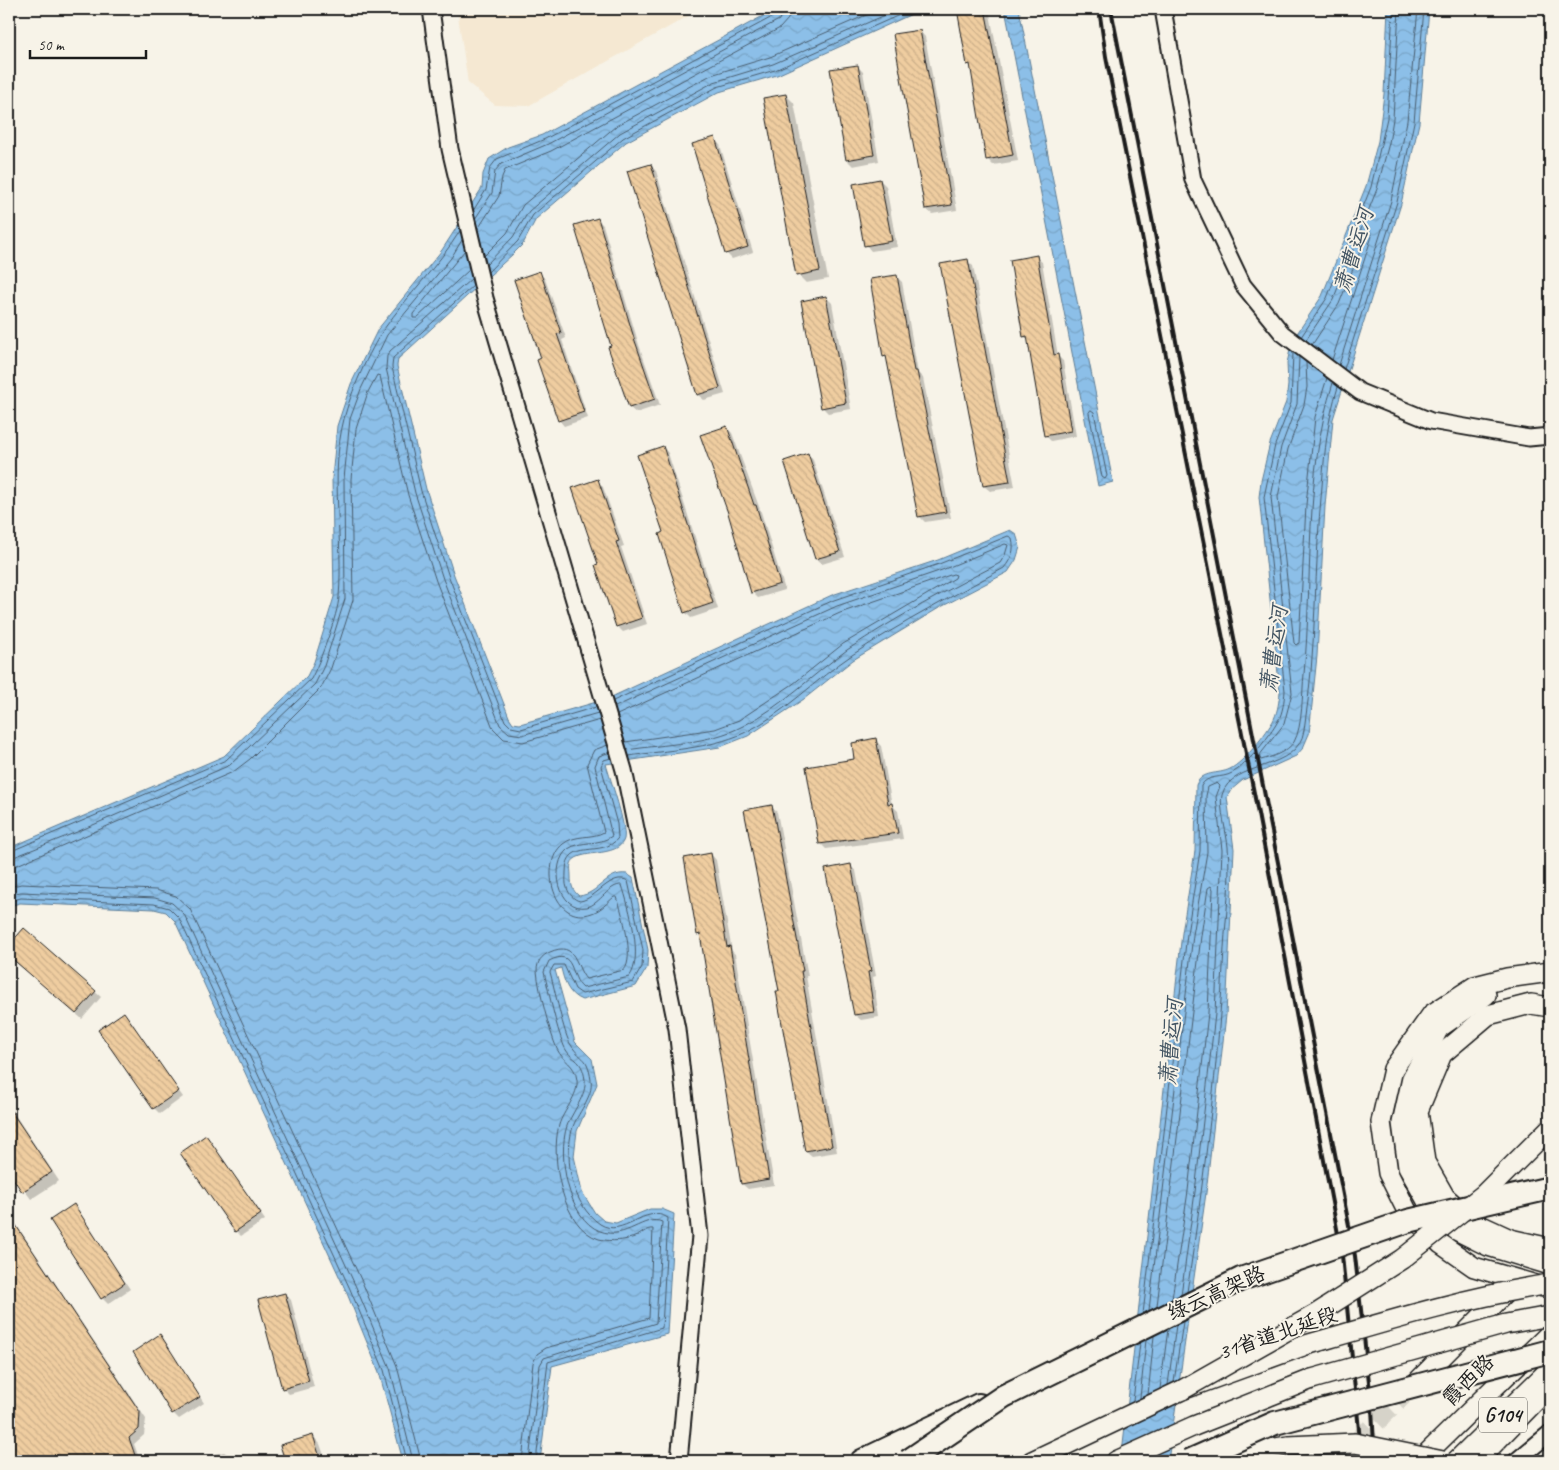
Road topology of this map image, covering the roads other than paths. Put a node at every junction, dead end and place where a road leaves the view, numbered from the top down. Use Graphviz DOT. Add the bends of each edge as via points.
graph roads {
  1 [pos="431,9"];
  2 [pos="1163,9"];
  3 [pos="1550,436"];
  4 [pos="1550,972"];
  5 [pos="1550,982"];
  6 [pos="1550,1007"];
  7 [pos="1550,1128"];
  8 [pos="1550,1188"];
  9 [pos="1550,1248"];
  10 [pos="1550,1265"];
  11 [pos="1241,1279"];
  12 [pos="1518,1280"];
  13 [pos="1550,1284"];
  14 [pos="1550,1289"];
  15 [pos="1550,1316"];
  16 [pos="1550,1333"];
  17 [pos="1550,1350"];
  18 [pos="1550,1369"];
  19 [pos="1550,1386"];
  20 [pos="1182,1390"];
  21 [pos="1403,1396"];
  22 [pos="1550,1433"];
  23 [pos="678,1461"];
  24 [pos="862,1461"];
  25 [pos="908,1461"];
  26 [pos="1032,1461"];
  27 [pos="1116,1461"];
  28 [pos="1189,1461"];
  29 [pos="1207,1461"];
  30 [pos="1419,1461"];
  31 [pos="1443,1461"];
  32 [pos="1456,1461"];
  33 [pos="1478,1461"];
  34 [pos="1516,1461"];
  1 -- 23 [label="street" via="450,150 485,298 624,770 677,1029 700,1236"];
  2 -- 3 [label="street" via="1193,180 1243,285 1282,333 1360,392 1431,421 1529,438"];
  4 -- 12 [label="main road" via="1475,986 1432,1014 1393,1069 1381,1122 1388,1173 1407,1211 1441,1244 1474,1267"];
  5 -- 10 [label="main road" via="1511,985 1480,997 1439,1028 1412,1078 1402,1123 1408,1167 1426,1199 1456,1230 1488,1246"];
  6 -- 9 [label="main road" via="1531,1004 1488,1015 1442,1054 1418,1111 1425,1162 1445,1197 1473,1222 1510,1240"];
  7 -- 20 [label="main road, bridge" via="1484,1194 1402,1259 1316,1314"];
  8 -- 11 [label="highway, 绿云高架路, bridge" via="1408,1221"];
  11 -- 24 [label="highway, bridge"];
  11 -- 25 [label="highway, 绿云高架路, bridge" via="1004,1396"];
  12 -- 14 [label="main road"];
  12 -- 21 [label="main road"];
  13 -- 20 [label="main road, 31省道北延段, bridge" via="1426,1310 1332,1338"];
  15 -- 27 [label="main road, bridge" via="1506,1324 1312,1379"];
  16 -- 30 [label="main road, 霞西路, bridge"];
  17 -- 28 [label="highway, bridge" via="1275,1423"];
  18 -- 32 [label="main road, G104"];
  19 -- 33 [label="main road"];
  20 -- 26 [label="main road, 31省道北延段"];
  22 -- 34 [label="street"];
  29 -- 31 [label="main road, bridge" via="1288,1446 1355,1443"];
}
